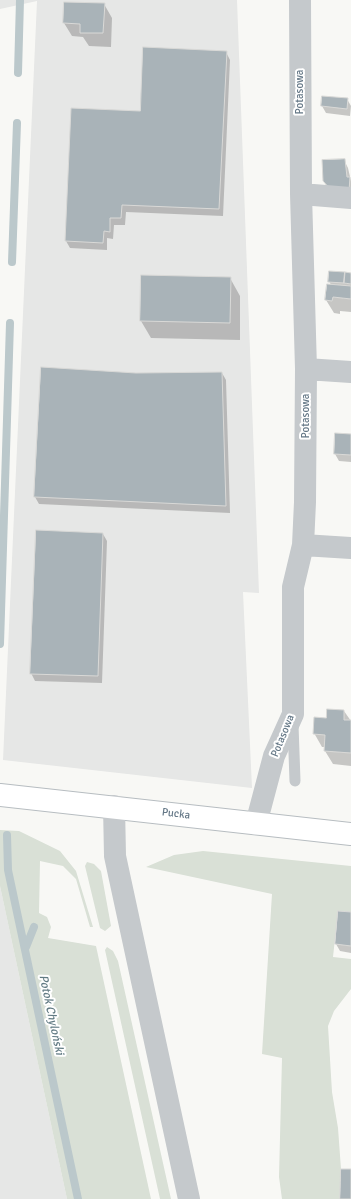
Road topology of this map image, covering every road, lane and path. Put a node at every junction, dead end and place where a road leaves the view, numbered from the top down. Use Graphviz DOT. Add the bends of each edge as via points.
graph roads {
  1 [pos="300,0"];
  2 [pos="301,194"];
  3 [pos="351,198"];
  4 [pos="306,369"];
  5 [pos="351,372"];
  6 [pos="303,545"];
  7 [pos="351,548"];
  8 [pos="293,714"];
  9 [pos="295,781"];
  10 [pos="0,795"];
  11 [pos="114,806"];
  12 [pos="256,824"];
  13 [pos="351,834"];
  14 [pos="189,1199"];
  1 -- 2 [label="street, Potasowa"];
  2 -- 3 [label="street"];
  2 -- 4 [label="street, Potasowa"];
  4 -- 5 [label="street"];
  4 -- 6 [label="street, Potasowa" via="306,502"];
  6 -- 7 [label="street"];
  6 -- 8 [label="street, Potasowa" via="293,587"];
  8 -- 9 [label="lane"];
  8 -- 12 [label="street, Potasowa" via="274,756"];
  10 -- 11 [label="street, Pucka"];
  11 -- 12 [label="street, Pucka"];
  11 -- 14 [label="street" via="115,856"];
  12 -- 13 [label="street, Pucka"];
}
